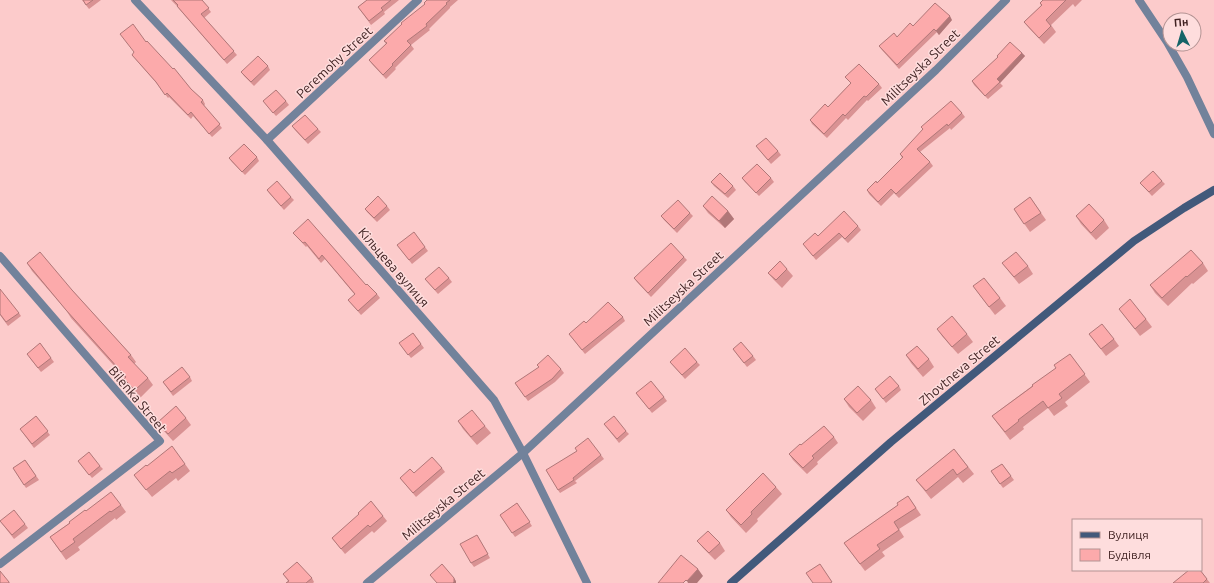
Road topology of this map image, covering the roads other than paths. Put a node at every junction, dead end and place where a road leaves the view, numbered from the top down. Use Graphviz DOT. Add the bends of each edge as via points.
graph roads {
  1 [pos="135,0"];
  2 [pos="418,0"];
  3 [pos="1006,0"];
  4 [pos="1139,0"];
  5 [pos="1214,134"];
  6 [pos="267,140"];
  7 [pos="1214,190"];
  8 [pos="0,256"];
  9 [pos="522,453"];
  10 [pos="0,564"];
  11 [pos="367,583"];
  12 [pos="586,583"];
  13 [pos="731,583"];
  1 -- 6 [label="street, Кільцева вулиця"];
  2 -- 6 [label="street, Peremohy Street"];
  3 -- 9 [label="street, Militseyska Street" via="936,70"];
  4 -- 5 [label="street" via="1187,77"];
  6 -- 9 [label="street, Кільцева вулиця" via="494,400"];
  7 -- 13 [label="main road, Zhovtneva Street" via="1134,241 891,442"];
  8 -- 10 [label="street, Bilenka Street" via="160,441"];
  9 -- 11 [label="street, Militseyska Street"];
  9 -- 12 [label="street, Кільцева вулиця"];
}
